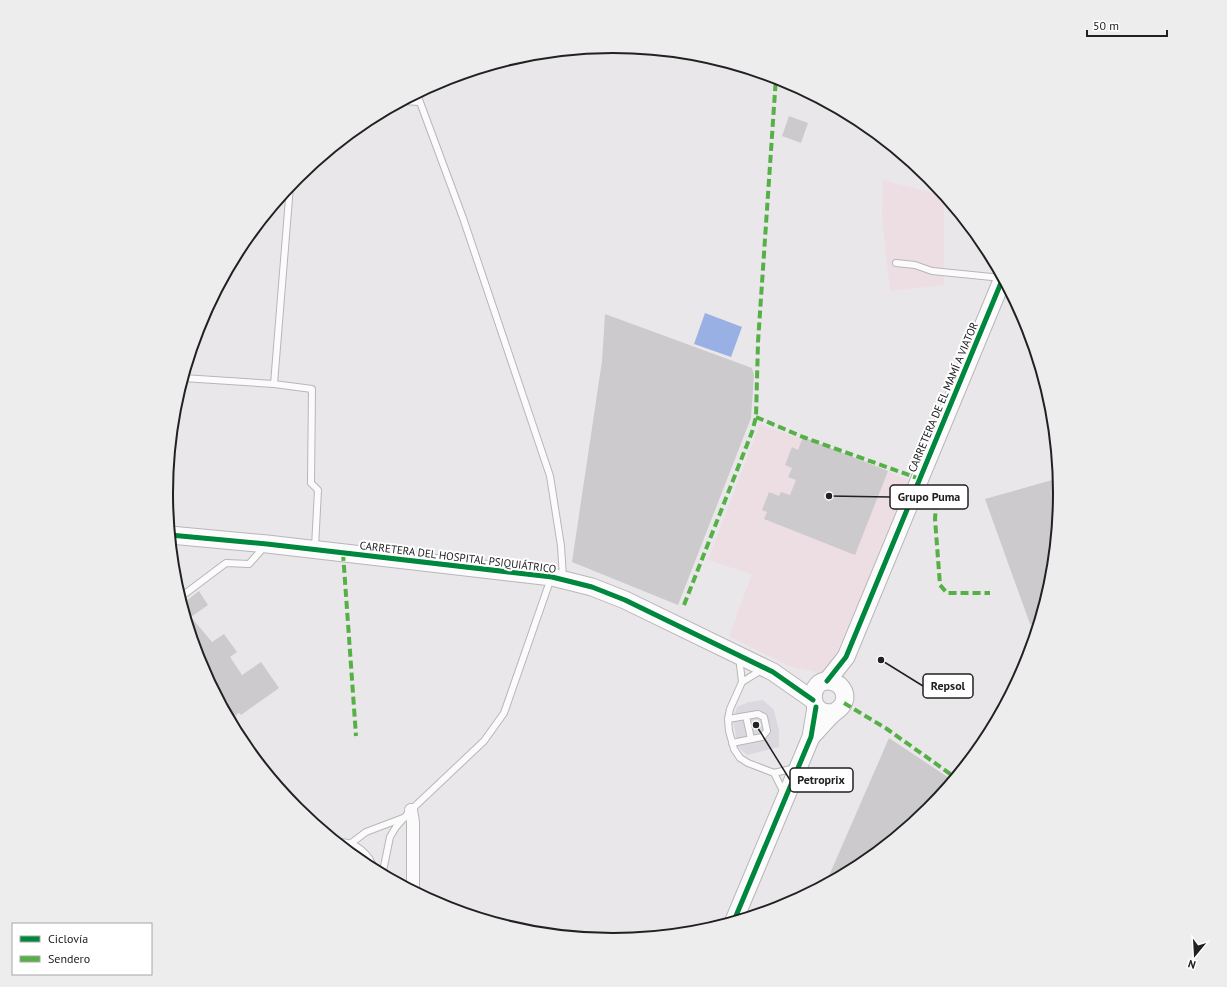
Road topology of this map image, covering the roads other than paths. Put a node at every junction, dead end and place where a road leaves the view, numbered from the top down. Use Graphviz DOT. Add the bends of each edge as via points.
graph roads {
  1 [pos="418,98"];
  2 [pos="412,102"];
  3 [pos="419,102"];
  4 [pos="289,195"];
  5 [pos="896,263"];
  6 [pos="997,277"];
  7 [pos="1001,284"];
  8 [pos="188,378"];
  9 [pos="274,384"];
  10 [pos="175,536"];
  11 [pos="267,544"];
  12 [pos="315,549"];
  13 [pos="557,578"];
  14 [pos="184,593"];
  15 [pos="739,656"];
  16 [pos="769,670"];
  17 [pos="742,682"];
  18 [pos="830,684"];
  19 [pos="815,703"];
  20 [pos="835,712"];
  21 [pos="746,716"];
  22 [pos="728,719"];
  23 [pos="811,737"];
  24 [pos="751,739"];
  25 [pos="732,743"];
  26 [pos="799,766"];
  27 [pos="774,773"];
  28 [pos="786,798"];
  29 [pos="408,813"];
  30 [pos="345,843"];
  31 [pos="350,844"];
  32 [pos="372,862"];
  33 [pos="383,869"];
  34 [pos="412,885"];
  35 [pos="736,917"];
  1 -- 3 [label="lane"];
  2 -- 3 [label="lane"];
  3 -- 13 [label="lane" via="463,218 550,476 561,546"];
  4 -- 9 [label="lane"];
  5 -- 6 [label="lane" via="915,265 932,271"];
  7 -- 18 [label="street, CARRETERA DE EL MAMÍ A VIATOR" via="846,657"];
  8 -- 9 [label="lane"];
  9 -- 12 [label="lane" via="312,390 311,483 318,490"];
  10 -- 11 [label="street, CARRETERA DEL HOSPITAL PSIQUIÁTRICO"];
  11 -- 12 [label="street, CARRETERA DEL HOSPITAL PSIQUIÁTRICO"];
  11 -- 14 [label="lane" via="249,564 226,563"];
  12 -- 13 [label="street, CARRETERA DEL HOSPITAL PSIQUIÁTRICO"];
  13 -- 15 [label="street, CARRETERA DEL HOSPITAL PSIQUIÁTRICO" via="592,587 625,600"];
  13 -- 29 [label="lane" via="544,600 504,713 484,741"];
  15 -- 16 [label="street, CARRETERA DEL HOSPITAL PSIQUIÁTRICO"];
  15 -- 17 [label="lane"];
  16 -- 17 [label="lane"];
  16 -- 18 [label="street"];
  16 -- 19 [label="street"];
  17 -- 22 [label="lane"];
  18 -- 19 [label="street" via="817,686 814,691"];
  18 -- 20 [label="street" via="845,695 844,703"];
  19 -- 20 [label="street" via="825,712"];
  19 -- 23 [label="street"];
  20 -- 23 [label="street"];
  21 -- 22 [label="lane"];
  21 -- 24 [label="lane"];
  21 -- 24 [label="lane" via="758,714 764,717 768,731 762,737"];
  22 -- 25 [label="lane"];
  23 -- 26 [label="street"];
  24 -- 25 [label="lane"];
  25 -- 27 [label="lane" via="740,758"];
  26 -- 27 [label="lane"];
  26 -- 28 [label="street"];
  27 -- 28 [label="lane"];
  28 -- 35 [label="street"];
  29 -- 31 [label="lane" via="366,832"];
  29 -- 33 [label="lane" via="390,837"];
  29 -- 34 [label="street" via="413,822"];
  30 -- 31 [label="lane"];
  31 -- 32 [label="lane" via="364,851"];
}
